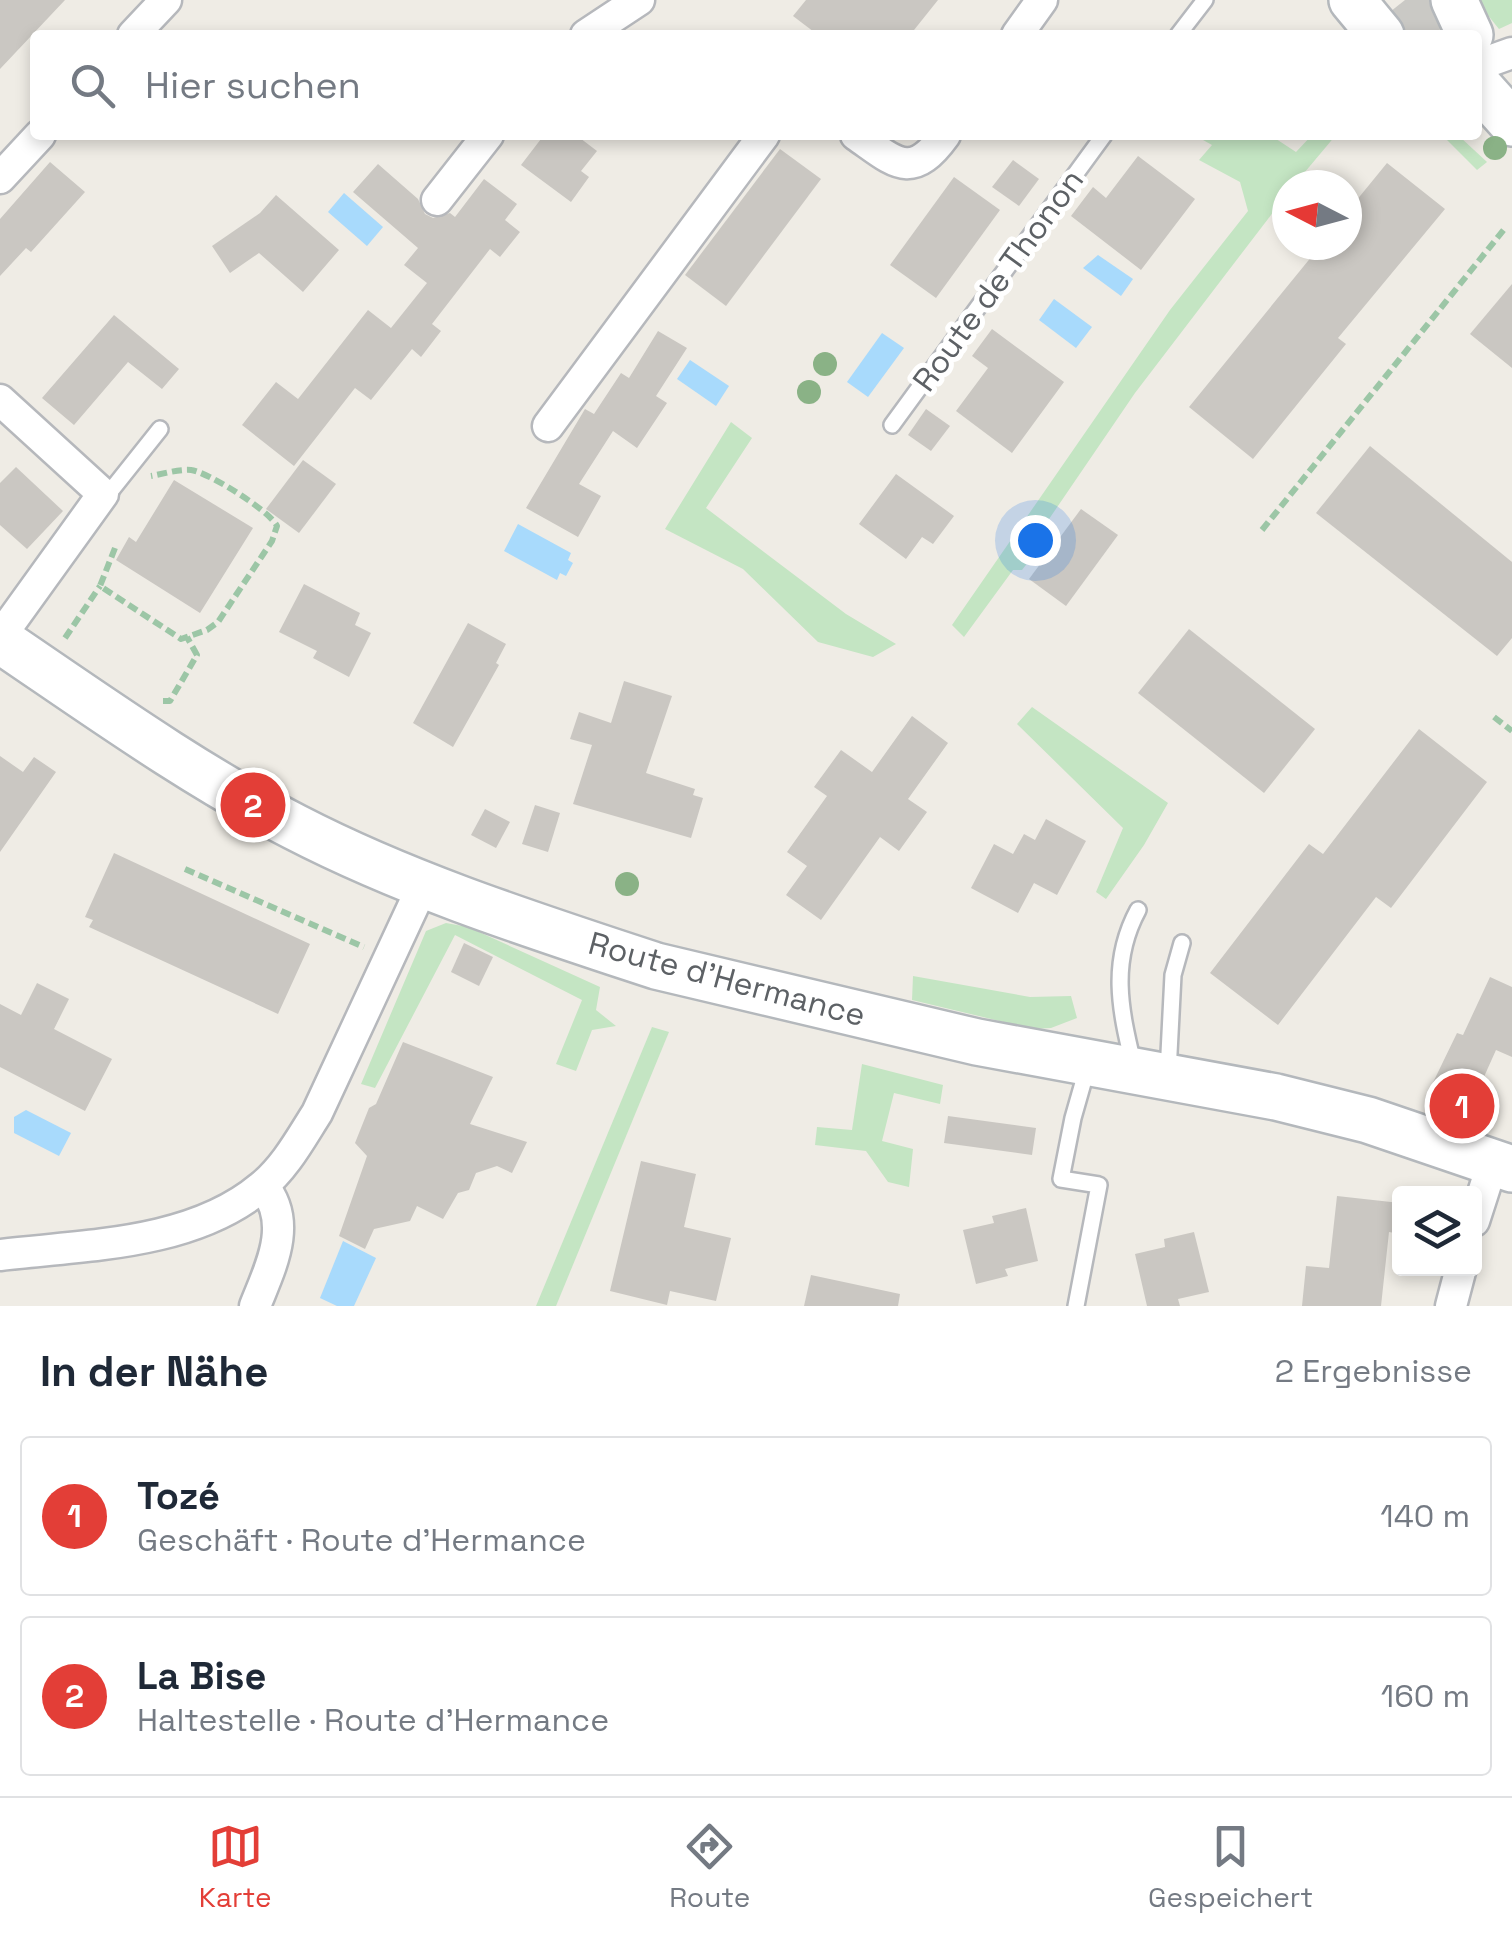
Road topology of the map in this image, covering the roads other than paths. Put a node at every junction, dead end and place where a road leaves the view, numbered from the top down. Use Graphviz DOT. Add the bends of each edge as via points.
graph roads {
  1 [pos="166,0"];
  2 [pos="639,0"];
  3 [pos="1042,0"];
  4 [pos="1205,0"];
  5 [pos="1352,0"];
  6 [pos="1454,0"];
  7 [pos="138,30"];
  8 [pos="594,30"];
  9 [pos="1021,30"];
  10 [pos="1182,30"];
  11 [pos="1378,30"];
  12 [pos="1468,30"];
  13 [pos="1483,62"];
  14 [pos="1512,123"];
  15 [pos="35,140"];
  16 [pos="484,140"];
  17 [pos="760,140"];
  18 [pos="863,140"];
  19 [pos="941,140"];
  20 [pos="1100,140"];
  21 [pos="0,178"];
  22 [pos="438,200"];
  23 [pos="0,400"];
  24 [pos="892,425"];
  25 [pos="548,426"];
  26 [pos="160,428"];
  27 [pos="104,494"];
  28 [pos="0,638"];
  29 [pos="424,883"];
  30 [pos="1138,910"];
  31 [pos="1182,944"];
  32 [pos="1088,1065"];
  33 [pos="1152,1074"];
  34 [pos="1502,1165"];
  35 [pos="263,1186"];
  36 [pos="1482,1204"];
  37 [pos="0,1255"];
  38 [pos="254,1306"];
  39 [pos="1076,1306"];
  1 -- 7 [label="street"];
  2 -- 8 [label="street"];
  3 -- 9 [label="street"];
  4 -- 10 [label="lane"];
  5 -- 11 [label="main road"];
  6 -- 12 [label="main road"];
  13 -- 14 [label="main road"];
  15 -- 21 [label="street"];
  16 -- 22 [label="street"];
  17 -- 25 [label="street"];
  18 -- 19 [label="street" via="905,165 918,164"];
  20 -- 24 [label="lane, Route de Thonon"];
  23 -- 27 [label="street"];
  26 -- 27 [label="lane"];
  27 -- 28 [label="street"];
  28 -- 29 [label="main road, Route d'Hermance" via="253,805"];
  29 -- 32 [label="main road, Route d'Hermance" via="656,966"];
  29 -- 35 [label="street" via="317,1112"];
  30 -- 33 [label="lane" via="1118,976 1121,1013"];
  31 -- 33 [label="lane"];
  32 -- 33 [label="main road, Route d'Hermance"];
  32 -- 39 [label="lane" via="1062,1179 1099,1185"];
  33 -- 34 [label="main road, Route d'Hermance" via="1276,1096"];
  34 -- 36 [label="street"];
  35 -- 37 [label="street" via="235,1206 184,1226"];
  35 -- 38 [label="street" via="279,1227"];
}
